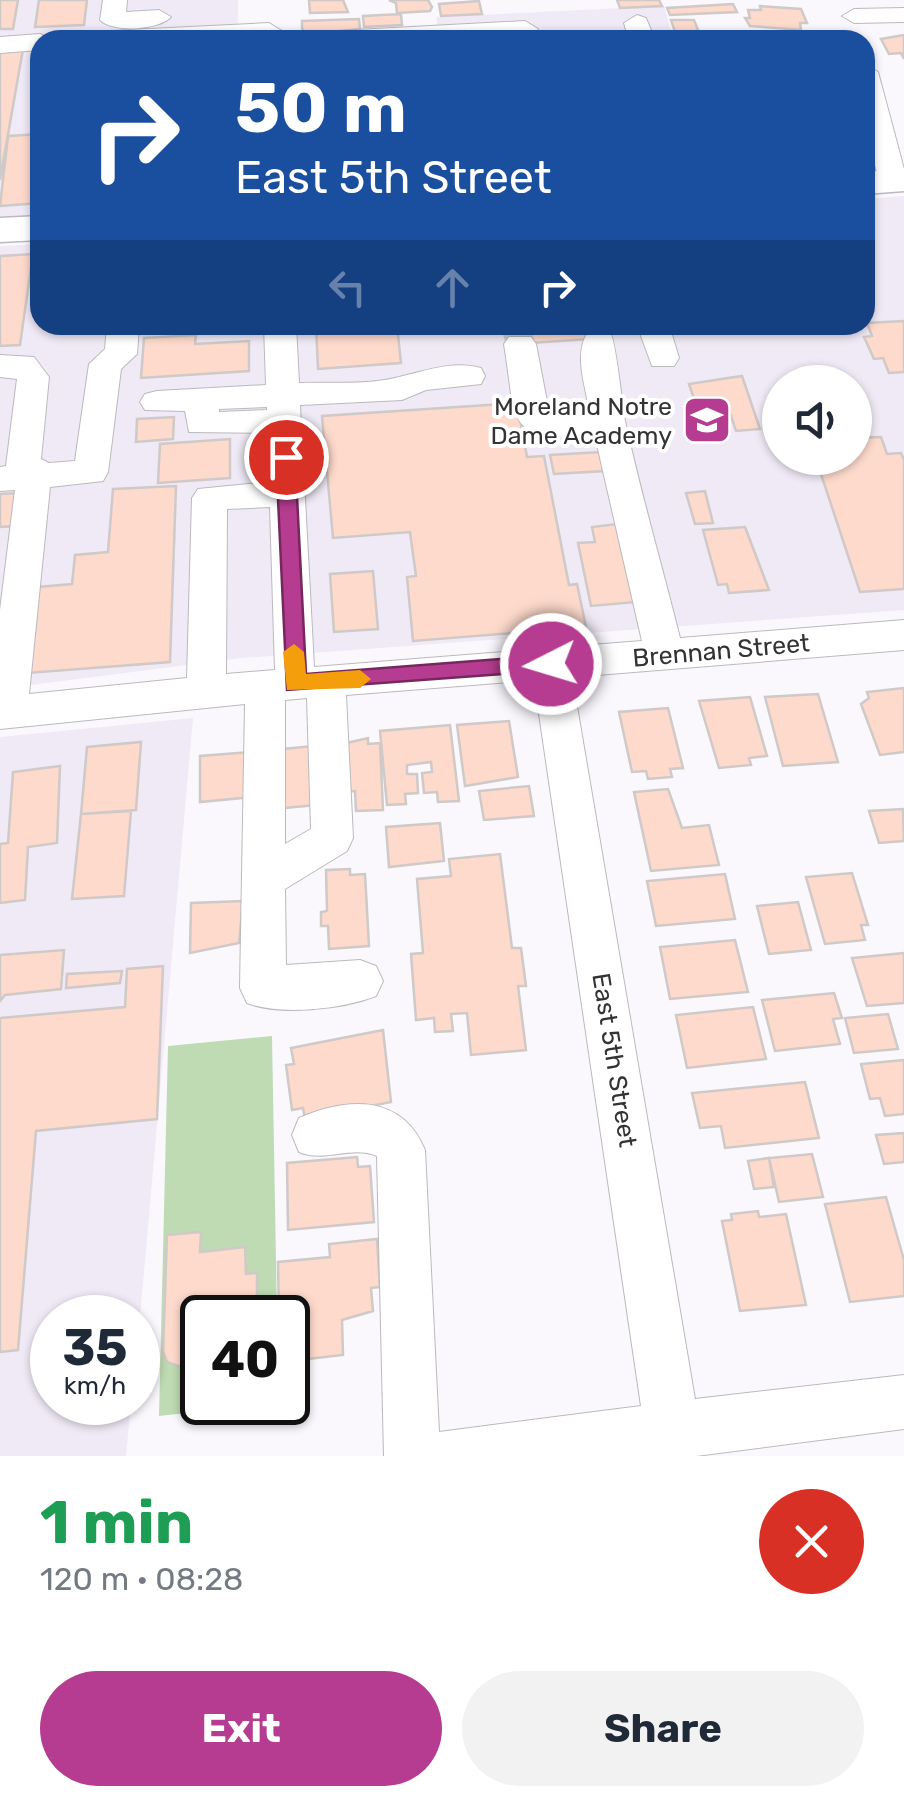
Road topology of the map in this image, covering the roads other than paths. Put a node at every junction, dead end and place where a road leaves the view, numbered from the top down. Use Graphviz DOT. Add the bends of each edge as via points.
graph roads {
  1 [pos="115,0"];
  2 [pos="904,15"];
  3 [pos="854,19"];
  4 [pos="269,21"];
  5 [pos="525,29"];
  6 [pos="184,30"];
  7 [pos="511,30"];
  8 [pos="30,42"];
  9 [pos="0,44"];
  10 [pos="875,123"];
  11 [pos="887,182"];
  12 [pos="30,228"];
  13 [pos="0,230"];
  14 [pos="122,335"];
  15 [pos="280,335"];
  16 [pos="655,335"];
  17 [pos="600,338"];
  18 [pos="520,344"];
  19 [pos="662,358"];
  20 [pos="0,366"];
  21 [pos="470,376"];
  22 [pos="157,402"];
  23 [pos="283,408"];
  24 [pos="609,423"];
  25 [pos="23,476"];
  26 [pos="287,493"];
  27 [pos="904,635"];
  28 [pos="665,655"];
  29 [pos="551,664"];
  30 [pos="295,684"];
  31 [pos="206,692"];
  32 [pos="4,712"];
  33 [pos="264,879"];
  34 [pos="360,980"];
  35 [pos="316,1134"];
  36 [pos="904,1402"];
  37 [pos="670,1442"];
  38 [pos="412,1456"];
  39 [pos="448,1456"];
  1 -- 4 [label="street" via="113,20"];
  2 -- 3 [label="street"];
  4 -- 6 [label="street"];
  5 -- 7 [label="street"];
  8 -- 9 [label="street"];
  10 -- 11 [label="street"];
  12 -- 13 [label="main road"];
  14 -- 25 [label="street" via="121,354 105,364 91,472"];
  15 -- 23 [label="street"];
  16 -- 19 [label="street"];
  17 -- 24 [label="street" via="597,359"];
  18 -- 24 [label="street" via="533,417 548,428"];
  20 -- 25 [label="street" via="23,365 33,376"];
  21 -- 23 [label="street"];
  22 -- 23 [label="street" via="202,399"];
  23 -- 26 [label="street"];
  24 -- 28 [label="street"];
  25 -- 32 [label="street"];
  26 -- 30 [label="street"];
  26 -- 31 [label="street" via="210,498"];
  27 -- 28 [label="street, Brennan Street"];
  28 -- 29 [label="street, Brennan Street"];
  29 -- 30 [label="street, Brennan Street"];
  29 -- 37 [label="street, East 5th Street"];
  30 -- 31 [label="street, Brennan Street"];
  30 -- 33 [label="street"];
  30 -- 33 [label="street" via="332,838"];
  31 -- 32 [label="street, Brennan Street"];
  33 -- 34 [label="street" via="263,988"];
  35 -- 38 [label="street" via="374,1128 389,1132 401,1150"];
  36 -- 37 [label="street"];
  37 -- 39 [label="street"];
}
